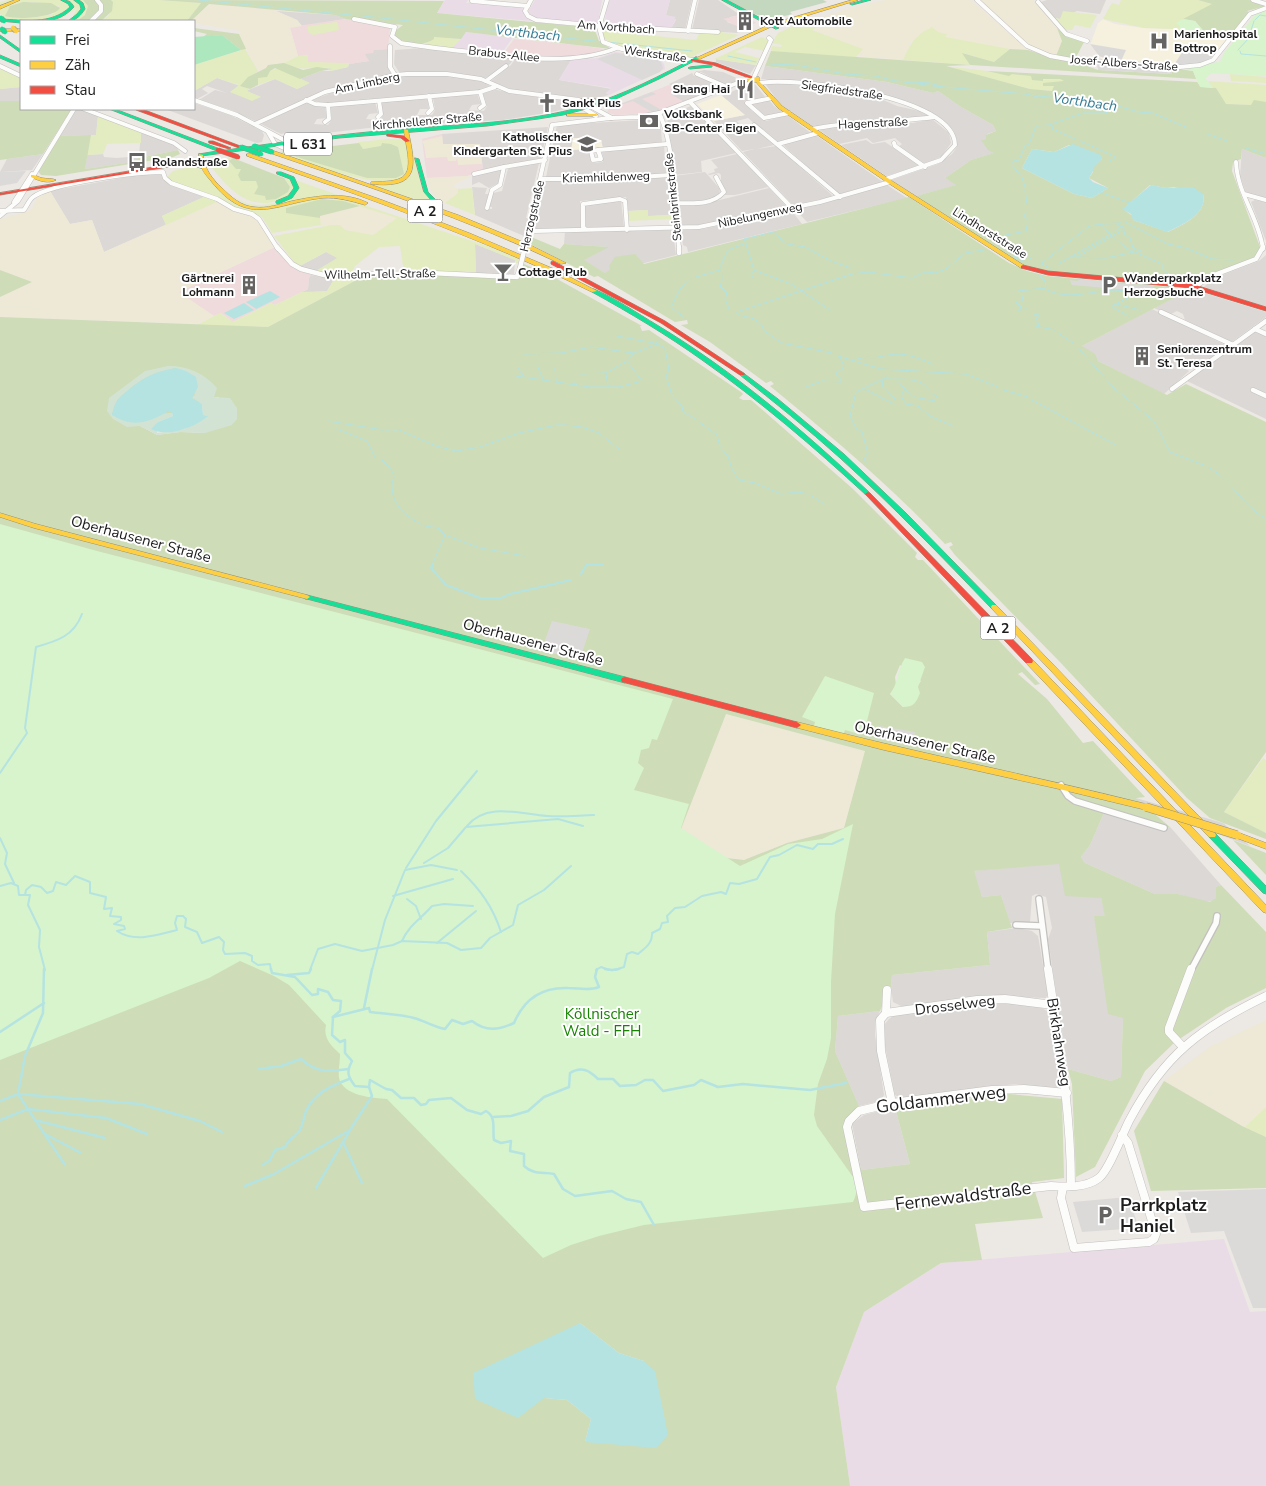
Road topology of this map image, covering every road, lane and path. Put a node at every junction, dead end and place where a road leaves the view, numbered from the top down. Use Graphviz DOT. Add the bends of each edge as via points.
graph roads {
  1 [pos="18,0"];
  2 [pos="63,0"];
  3 [pos="76,0"];
  4 [pos="97,0"];
  5 [pos="531,0"];
  6 [pos="607,0"];
  7 [pos="695,0"];
  8 [pos="724,0"];
  9 [pos="856,0"];
  10 [pos="869,0"];
  11 [pos="977,0"];
  12 [pos="1253,0"];
  13 [pos="472,1"];
  14 [pos="1038,2"];
  15 [pos="1266,4"];
  16 [pos="528,6"];
  17 [pos="0,8"];
  18 [pos="1266,8"];
  19 [pos="749,15"];
  20 [pos="793,18"];
  21 [pos="354,19"];
  22 [pos="39,20"];
  23 [pos="72,20"];
  24 [pos="93,20"];
  25 [pos="762,20"];
  26 [pos="20,24"];
  27 [pos="600,26"];
  28 [pos="7,27"];
  29 [pos="774,27"];
  30 [pos="688,31"];
  31 [pos="718,32"];
  32 [pos="769,38"];
  33 [pos="1087,41"];
  34 [pos="20,43"];
  35 [pos="0,44"];
  36 [pos="390,46"];
  37 [pos="617,48"];
  38 [pos="20,50"];
  39 [pos="0,56"];
  40 [pos="20,58"];
  41 [pos="698,61"];
  42 [pos="0,66"];
  43 [pos="20,66"];
  44 [pos="506,66"];
  45 [pos="710,66"];
  46 [pos="690,68"];
  47 [pos="697,74"];
  48 [pos="395,75"];
  49 [pos="20,76"];
  50 [pos="753,79"];
  51 [pos="486,81"];
  52 [pos="495,87"];
  53 [pos="729,88"];
  54 [pos="480,92"];
  55 [pos="429,96"];
  56 [pos="566,98"];
  57 [pos="772,98"];
  58 [pos="195,100"];
  59 [pos="306,100"];
  60 [pos="379,101"];
  61 [pos="691,103"];
  62 [pos="328,105"];
  63 [pos="480,108"];
  64 [pos="588,108"];
  65 [pos="73,110"];
  66 [pos="87,110"];
  67 [pos="113,110"];
  68 [pos="127,110"];
  69 [pos="141,110"];
  70 [pos="155,110"];
  71 [pos="428,113"];
  72 [pos="789,113"];
  73 [pos="660,114"];
  74 [pos="378,117"];
  75 [pos="934,117"];
  76 [pos="612,118"];
  77 [pos="325,122"];
  78 [pos="256,124"];
  79 [pos="552,125"];
  80 [pos="754,125"];
  81 [pos="267,130"];
  82 [pos="815,131"];
  83 [pos="276,134"];
  84 [pos="409,134"];
  85 [pos="299,141"];
  86 [pos="894,142"];
  87 [pos="667,144"];
  88 [pos="778,144"];
  89 [pos="271,147"];
  90 [pos="598,150"];
  91 [pos="185,152"];
  92 [pos="545,160"];
  93 [pos="202,161"];
  94 [pos="1236,162"];
  95 [pos="925,166"];
  96 [pos="267,167"];
  97 [pos="504,168"];
  98 [pos="474,174"];
  99 [pos="34,175"];
  100 [pos="341,175"];
  101 [pos="671,175"];
  102 [pos="716,177"];
  103 [pos="541,178"];
  104 [pos="54,180"];
  105 [pos="888,181"];
  106 [pos="24,188"];
  107 [pos="0,193"];
  108 [pos="1244,194"];
  109 [pos="840,197"];
  110 [pos="1261,198"];
  111 [pos="1266,200"];
  112 [pos="14,202"];
  113 [pos="1246,202"];
  114 [pos="674,203"];
  115 [pos="488,208"];
  116 [pos="792,208"];
  117 [pos="385,209"];
  118 [pos="0,211"];
  119 [pos="7,212"];
  120 [pos="454,215"];
  121 [pos="0,216"];
  122 [pos="532,216"];
  123 [pos="676,228"];
  124 [pos="585,229"];
  125 [pos="627,230"];
  126 [pos="679,253"];
  127 [pos="544,266"];
  128 [pos="517,277"];
  129 [pos="584,278"];
  130 [pos="1195,287"];
  131 [pos="1266,309"];
  132 [pos="1161,312"];
  133 [pos="1266,321"];
  134 [pos="1255,329"];
  135 [pos="1266,334"];
  136 [pos="1233,345"];
  137 [pos="1172,389"];
  138 [pos="1253,390"];
  139 [pos="1266,396"];
  140 [pos="0,515"];
  141 [pos="1061,785"];
  142 [pos="1164,828"];
  143 [pos="1266,846"];
  144 [pos="1266,891"];
  145 [pos="1040,899"];
  146 [pos="1266,910"];
  147 [pos="1217,916"];
  148 [pos="1016,925"];
  149 [pos="1041,926"];
  150 [pos="887,990"];
  151 [pos="1266,996"];
  152 [pos="1053,1005"];
  153 [pos="886,1013"];
  154 [pos="1183,1047"];
  155 [pos="1067,1093"];
  156 [pos="892,1103"];
  157 [pos="1122,1135"];
  158 [pos="1072,1186"];
  159 [pos="1062,1188"];
  160 [pos="864,1207"];
  1 -- 17 [label="main road"];
  2 -- 22 [label="main road" via="70,3 70,11 60,17"];
  3 -- 23 [label="main road" via="83,9"];
  4 -- 24 [label="street" via="101,12"];
  5 -- 16 [label="street"];
  6 -- 27 [label="street, Werkstraße"];
  7 -- 30 [label="street"];
  8 -- 19 [label="main road"];
  9 -- 20 [label="main road, Kirchhellener Straße / L 631"];
  10 -- 29 [label="main road, Kirchhellener Straße / L 631"];
  11 -- 18 [label="street, Josef-Albers-Straße" via="1027,46 1050,56 1180,67 1213,60 1250,14"];
  12 -- 15 [label="street"];
  13 -- 16 [label="street"];
  14 -- 33 [label="street" via="1066,34"];
  16 -- 27 [label="street, Am Vorthbach" via="526,14 536,20"];
  19 -- 25 [label="main road"];
  19 -- 29 [label="main road"];
  20 -- 25 [label="main road"];
  20 -- 29 [label="main road, Kirchhellener Straße / L 631"];
  21 -- 37 [label="street, Brabus-Allee" via="395,26 392,36 411,45 552,59 592,58"];
  25 -- 29 [label="main road"];
  26 -- 28 [label="main road"];
  27 -- 30 [label="street, Am Vorthbach"];
  27 -- 37 [label="street, Werkstraße" via="601,41"];
  28 -- 34 [label="main road"];
  28 -- 38 [label="main road"];
  29 -- 41 [label="main road, Kirchhellener Straße / L 631"];
  30 -- 31 [label="street, Am Vorthbach"];
  32 -- 50 [label="street" via="763,61"];
  35 -- 40 [label="main road"];
  36 -- 48 [label="street" via="390,67"];
  37 -- 41 [label="street, Werkstraße"];
  39 -- 43 [label="main road"];
  41 -- 45 [label="main road"];
  41 -- 46 [label="main road, Kirchhellener Straße / L 631"];
  41 -- 50 [label="main road"];
  41 -- 64 [label="main road, Kirchhellener Straße / L 631"];
  42 -- 49 [label="street"];
  44 -- 51 [label="street"];
  45 -- 46 [label="main road"];
  45 -- 50 [label="main road"];
  46 -- 64 [label="main road, Kirchhellener Straße / L 631" via="635,94"];
  47 -- 53 [label="street"];
  48 -- 51 [label="street, Am Limberg" via="447,74"];
  48 -- 59 [label="street, Am Limberg"];
  50 -- 53 [label="street, Kirchhellener Straße"];
  50 -- 57 [label="main road, Lindhorststraße"];
  50 -- 75 [label="street, Siegfriedstraße" via="865,91 901,101"];
  51 -- 52 [label="street, Am Limberg"];
  52 -- 54 [label="street"];
  52 -- 56 [label="street, Am Limberg" via="520,94"];
  53 -- 61 [label="street, Kirchhellener Straße"];
  54 -- 55 [label="street"];
  54 -- 63 [label="street" via="484,105"];
  55 -- 60 [label="street"];
  55 -- 71 [label="street" via="432,109"];
  56 -- 64 [label="street, Am Limberg"];
  56 -- 64 [label="street, Am Limberg"];
  57 -- 72 [label="main road, Lindhorststraße"];
  57 -- 72 [label="street" via="746,103 766,119"];
  58 -- 78 [label="street, Kirchhellener Straße"];
  59 -- 62 [label="street"];
  59 -- 78 [label="street, Am Limberg"];
  60 -- 62 [label="street"];
  60 -- 74 [label="street" via="381,114"];
  61 -- 73 [label="street, Kirchhellener Straße"];
  61 -- 116 [label="street"];
  62 -- 77 [label="street" via="329,119"];
  64 -- 76 [label="street, Kirchhellener Straße"];
  64 -- 76 [label="street, Kirchhellener Straße"];
  64 -- 84 [label="main road, Kirchhellener Straße / L 631" via="512,122"];
  64 -- 84 [label="main road, Kirchhellener Straße / L 631" via="568,115 509,125"];
  65 -- 99 [label="street"];
  66 -- 91 [label="street" via="174,143"];
  67 -- 96 [label="main road, bridge"];
  68 -- 127 [label="main road, A 2" via="453,228"];
  69 -- 89 [label="main road, A 2, bridge" via="241,147"];
  70 -- 89 [label="main road, bridge" via="252,145"];
  72 -- 82 [label="main road, Lindhorststraße"];
  73 -- 76 [label="street, Kirchhellener Straße"];
  73 -- 87 [label="street, Steinbrinkstraße"];
  75 -- 82 [label="street, Hagenstraße" via="852,123"];
  75 -- 95 [label="street, Siegfriedstraße" via="952,132 955,145 941,160"];
  76 -- 79 [label="street, Kirchhellener Straße"];
  78 -- 81 [label="street, Kirchhellener Straße"];
  79 -- 92 [label="street, Herzogstraße"];
  80 -- 88 [label="street"];
  81 -- 83 [label="street, Kirchhellener Straße"];
  81 -- 89 [label="street" via="271,135"];
  82 -- 88 [label="street, Hagenstraße"];
  82 -- 105 [label="main road, Lindhorststraße"];
  83 -- 85 [label="street, Kirchhellener Straße" via="285,140"];
  83 -- 89 [label="street"];
  84 -- 85 [label="main road, Kirchhellener Straße / L 631"];
  84 -- 89 [label="main road, Kirchhellener Straße / L 631"];
  84 -- 100 [label="main road" via="413,165 406,177 379,184"];
  84 -- 120 [label="main road" via="426,192"];
  85 -- 89 [label="main road, Kirchhellener Straße / L 631"];
  86 -- 95 [label="street" via="895,146"];
  87 -- 90 [label="street"];
  87 -- 101 [label="street, Steinbrinkstraße"];
  88 -- 109 [label="street"];
  89 -- 93 [label="main road, Kirchhellener Straße / L 631"];
  89 -- 100 [label="main road"];
  89 -- 129 [label="main road, A 2" via="469,227"];
  92 -- 97 [label="street"];
  92 -- 103 [label="street, Herzogstraße"];
  93 -- 96 [label="main road" via="243,201 269,204 294,194 297,188 292,178"];
  93 -- 104 [label="main road, Kirchhellener Straße / L 631"];
  93 -- 106 [label="main road, Kirchhellener Straße / L 631"];
  93 -- 117 [label="main road" via="233,201 249,207 277,207 330,197 357,200"];
  94 -- 108 [label="street" via="1237,178"];
  95 -- 105 [label="street, Siegfriedstraße"];
  96 -- 117 [label="main road"];
  97 -- 98 [label="street"];
  97 -- 115 [label="street" via="500,186 492,190"];
  99 -- 104 [label="main road, L 631" via="42,180"];
  99 -- 106 [label="street"];
  100 -- 120 [label="main road"];
  101 -- 103 [label="street, Kriemhildenweg" via="608,179"];
  101 -- 114 [label="street, Steinbrinkstraße"];
  102 -- 114 [label="street" via="724,192 718,198"];
  103 -- 122 [label="street, Herzogstraße"];
  104 -- 106 [label="main road, Kirchhellener Straße / L 631"];
  105 -- 109 [label="street, Nibelungenweg"];
  105 -- 130 [label="main road, Lindhorststraße" via="1029,270"];
  106 -- 107 [label="main road, Kirchhellener Straße / L 631"];
  106 -- 112 [label="street"];
  106 -- 112 [label="street"];
  107 -- 112 [label="main road, L 631" via="10,195"];
  108 -- 110 [label="street"];
  108 -- 113 [label="street"];
  109 -- 116 [label="street, Nibelungenweg"];
  110 -- 111 [label="street"];
  110 -- 113 [label="street"];
  112 -- 119 [label="street"];
  113 -- 130 [label="street" via="1263,245 1262,253 1256,259 1209,277"];
  114 -- 123 [label="street, Steinbrinkstraße"];
  116 -- 123 [label="street, Nibelungenweg" via="712,225"];
  117 -- 127 [label="main road" via="480,242 533,265"];
  118 -- 119 [label="street"];
  119 -- 121 [label="street"];
  119 -- 128 [label="street, Wilhelm-Tell-Straße" via="24,210 32,198 49,189 163,172 171,183 254,215 290,263 306,272 324,275 430,272"];
  120 -- 129 [label="main road" via="531,247"];
  122 -- 124 [label="street, Nibelungenweg" via="536,217 533,230"];
  122 -- 128 [label="street, Herzogstraße, bridge"];
  123 -- 125 [label="street, Nibelungenweg"];
  123 -- 126 [label="street, Steinbrinkstraße"];
  124 -- 125 [label="street, Nibelungenweg"];
  124 -- 125 [label="street" via="583,204 620,199 625,201"];
  127 -- 146 [label="main road, A 2" via="598,293 686,345 751,390 821,448 932,558"];
  129 -- 144 [label="main road, A 2" via="716,355 832,445 930,540"];
  130 -- 131 [label="main road, Lindhorststraße"];
  132 -- 136 [label="street"];
  133 -- 134 [label="street"];
  134 -- 135 [label="street"];
  134 -- 136 [label="street"];
  136 -- 137 [label="street"];
  138 -- 139 [label="street"];
  140 -- 141 [label="main road, Oberhausener Straße" via="872,745"];
  141 -- 142 [label="street" via="1075,801"];
  141 -- 143 [label="main road, Oberhausener Straße, bridge" via="1146,807"];
  145 -- 149 [label="street, Birkhahnweg"];
  147 -- 154 [label="street" via="1191,969 1169,1028"];
  148 -- 149 [label="street"];
  149 -- 152 [label="street, Birkhahnweg"];
  150 -- 153 [label="street"];
  151 -- 154 [label="street, Fernewaldstraße" via="1233,1012"];
  152 -- 153 [label="street, Drosselweg" via="1005,999 977,1000"];
  152 -- 155 [label="street, Birkhahnweg"];
  153 -- 156 [label="street" via="880,1020 880,1039"];
  154 -- 157 [label="street, Fernewaldstraße" via="1148,1090"];
  155 -- 156 [label="street, Goldammerweg" via="992,1090"];
  155 -- 158 [label="street, Birkhahnweg"];
  156 -- 160 [label="street, Goldammerweg" via="859,1111 847,1127"];
  157 -- 158 [label="street, Fernewaldstraße" via="1101,1178"];
  157 -- 159 [label="street" via="1128,1143 1156,1234 1154,1239 1074,1248 1061,1198"];
  158 -- 159 [label="street, Fernewaldstraße"];
  159 -- 160 [label="street, Fernewaldstraße" via="1051,1186"];
}
